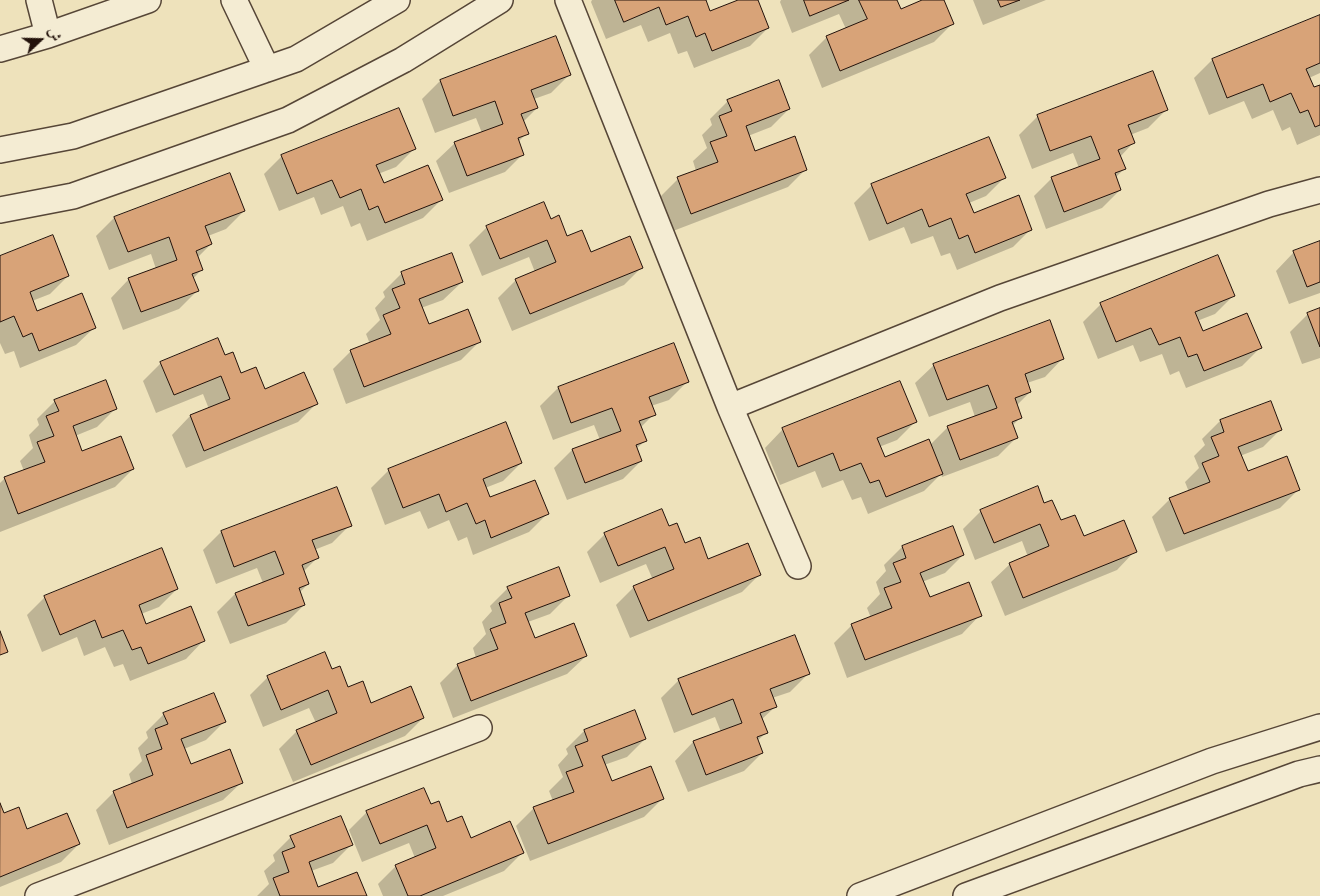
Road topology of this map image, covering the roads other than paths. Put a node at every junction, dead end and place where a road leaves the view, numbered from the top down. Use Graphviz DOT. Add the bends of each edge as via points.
graph roads {
  1 [pos="39,0"];
  2 [pos="148,0"];
  3 [pos="234,0"];
  4 [pos="397,0"];
  5 [pos="500,0"];
  6 [pos="568,0"];
  7 [pos="48,35"];
  8 [pos="0,49"];
  9 [pos="267,70"];
  10 [pos="0,150"];
  11 [pos="1320,190"];
  12 [pos="0,210"];
  13 [pos="730,407"];
  14 [pos="798,566"];
  15 [pos="1320,726"];
  16 [pos="479,728"];
  17 [pos="1320,769"];
  18 [pos="38,896"];
  19 [pos="860,896"];
  20 [pos="966,896"];
  1 -- 7 [label="street"];
  2 -- 7 [label="street"];
  3 -- 9 [label="street"];
  4 -- 9 [label="street" via="296,59"];
  5 -- 12 [label="street" via="402,60 288,120 73,196"];
  6 -- 13 [label="street"];
  7 -- 8 [label="street"];
  9 -- 10 [label="street" via="73,136"];
  11 -- 13 [label="street" via="1269,204 1000,298"];
  13 -- 14 [label="street"];
  15 -- 19 [label="street" via="1212,761"];
  16 -- 18 [label="street"];
  17 -- 20 [label="street"];
}
